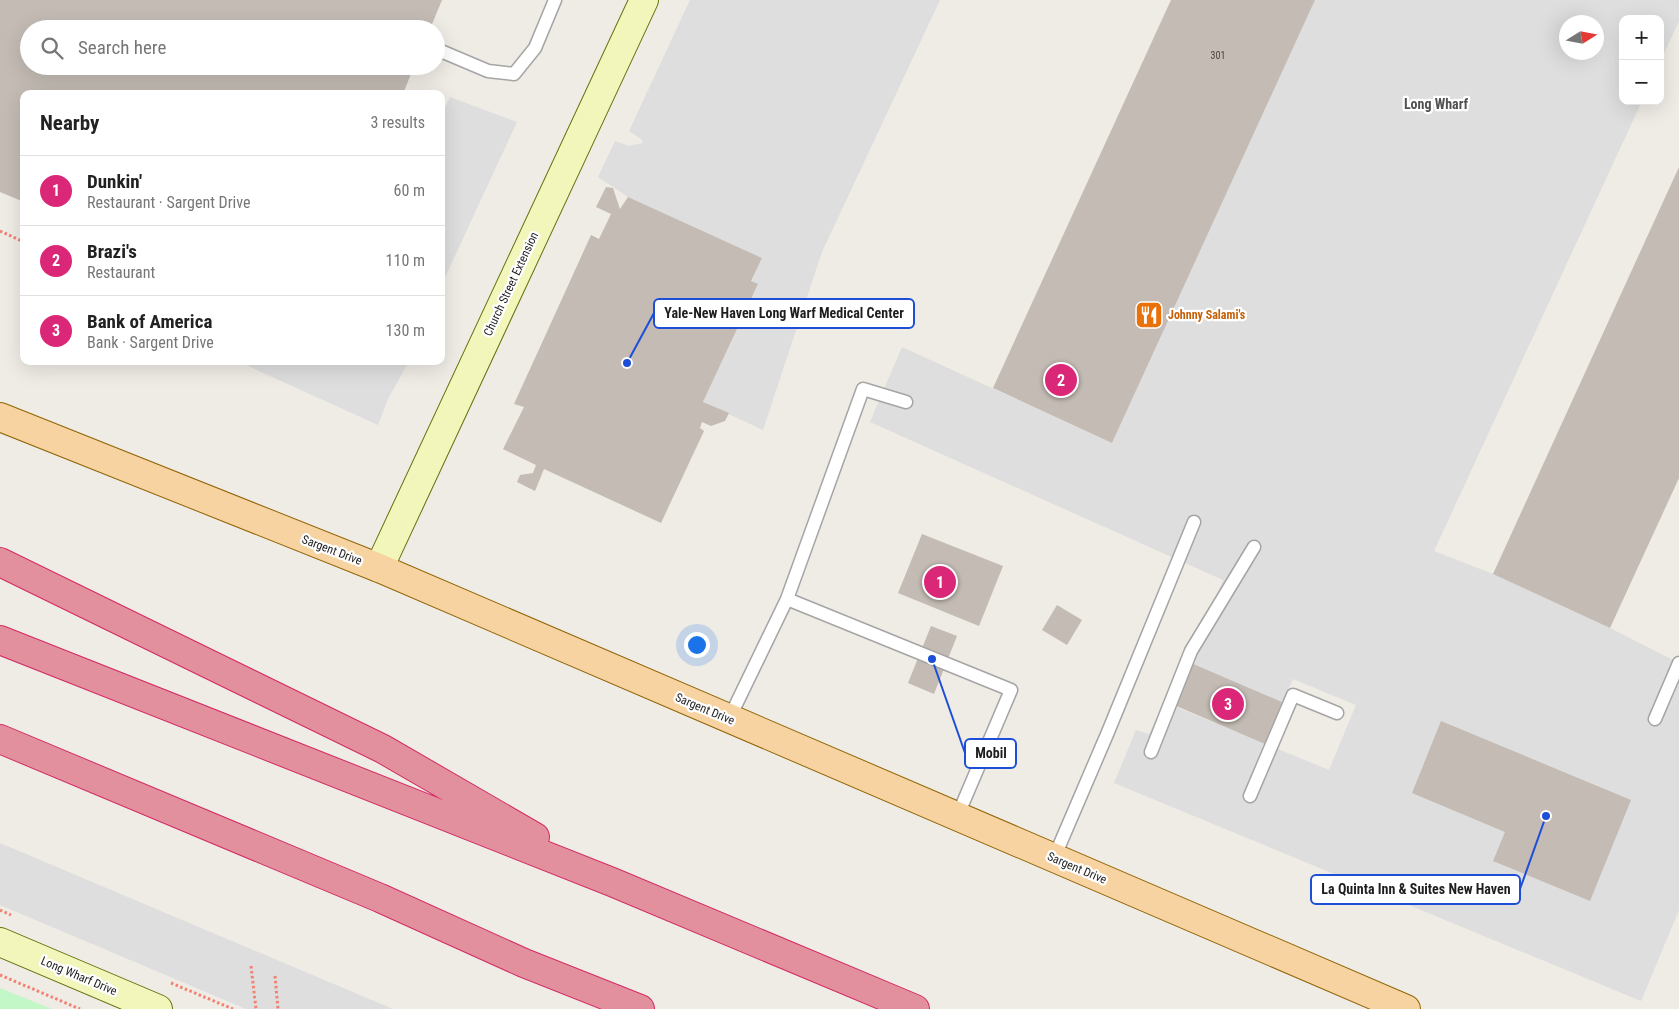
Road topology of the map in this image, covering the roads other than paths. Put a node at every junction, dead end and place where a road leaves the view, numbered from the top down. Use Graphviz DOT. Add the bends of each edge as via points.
graph roads {
  1 [pos="555,0"];
  2 [pos="644,0"];
  3 [pos="445,53"];
  4 [pos="906,402"];
  5 [pos="0,417"];
  6 [pos="1194,522"];
  7 [pos="1254,546"];
  8 [pos="0,562"];
  9 [pos="379,568"];
  10 [pos="787,599"];
  11 [pos="0,640"];
  12 [pos="1679,663"];
  13 [pos="1337,713"];
  14 [pos="1655,719"];
  15 [pos="729,720"];
  16 [pos="0,739"];
  17 [pos="0,745"];
  18 [pos="30,752"];
  19 [pos="1151,752"];
  20 [pos="1250,796"];
  21 [pos="957,817"];
  22 [pos="1054,858"];
  23 [pos="612,882"];
  24 [pos="0,942"];
  25 [pos="524,963"];
  26 [pos="158,1009"];
  27 [pos="608,1009"];
  28 [pos="640,1009"];
  29 [pos="915,1009"];
  30 [pos="1406,1009"];
  1 -- 3 [label="lane" via="535,48 514,74 488,72"];
  2 -- 9 [label="main road, Church Street Extension"];
  4 -- 10 [label="lane" via="863,389"];
  5 -- 9 [label="main road, Sargent Drive"];
  6 -- 22 [label="lane"];
  7 -- 19 [label="lane" via="1191,651"];
  8 -- 23 [label="highway" via="383,748"];
  9 -- 15 [label="main road, Sargent Drive"];
  10 -- 15 [label="lane"];
  10 -- 21 [label="lane" via="1011,690"];
  11 -- 23 [label="highway"];
  12 -- 14 [label="lane"];
  13 -- 20 [label="lane" via="1293,695"];
  15 -- 21 [label="main road, Sargent Drive"];
  16 -- 18 [label="highway"];
  17 -- 18 [label="highway"];
  18 -- 25 [label="highway" via="380,898"];
  21 -- 22 [label="main road, Sargent Drive"];
  22 -- 30 [label="main road, Sargent Drive"];
  23 -- 29 [label="highway"];
  24 -- 26 [label="main road, Long Wharf Drive"];
  25 -- 27 [label="highway"];
  25 -- 28 [label="highway"];
}
